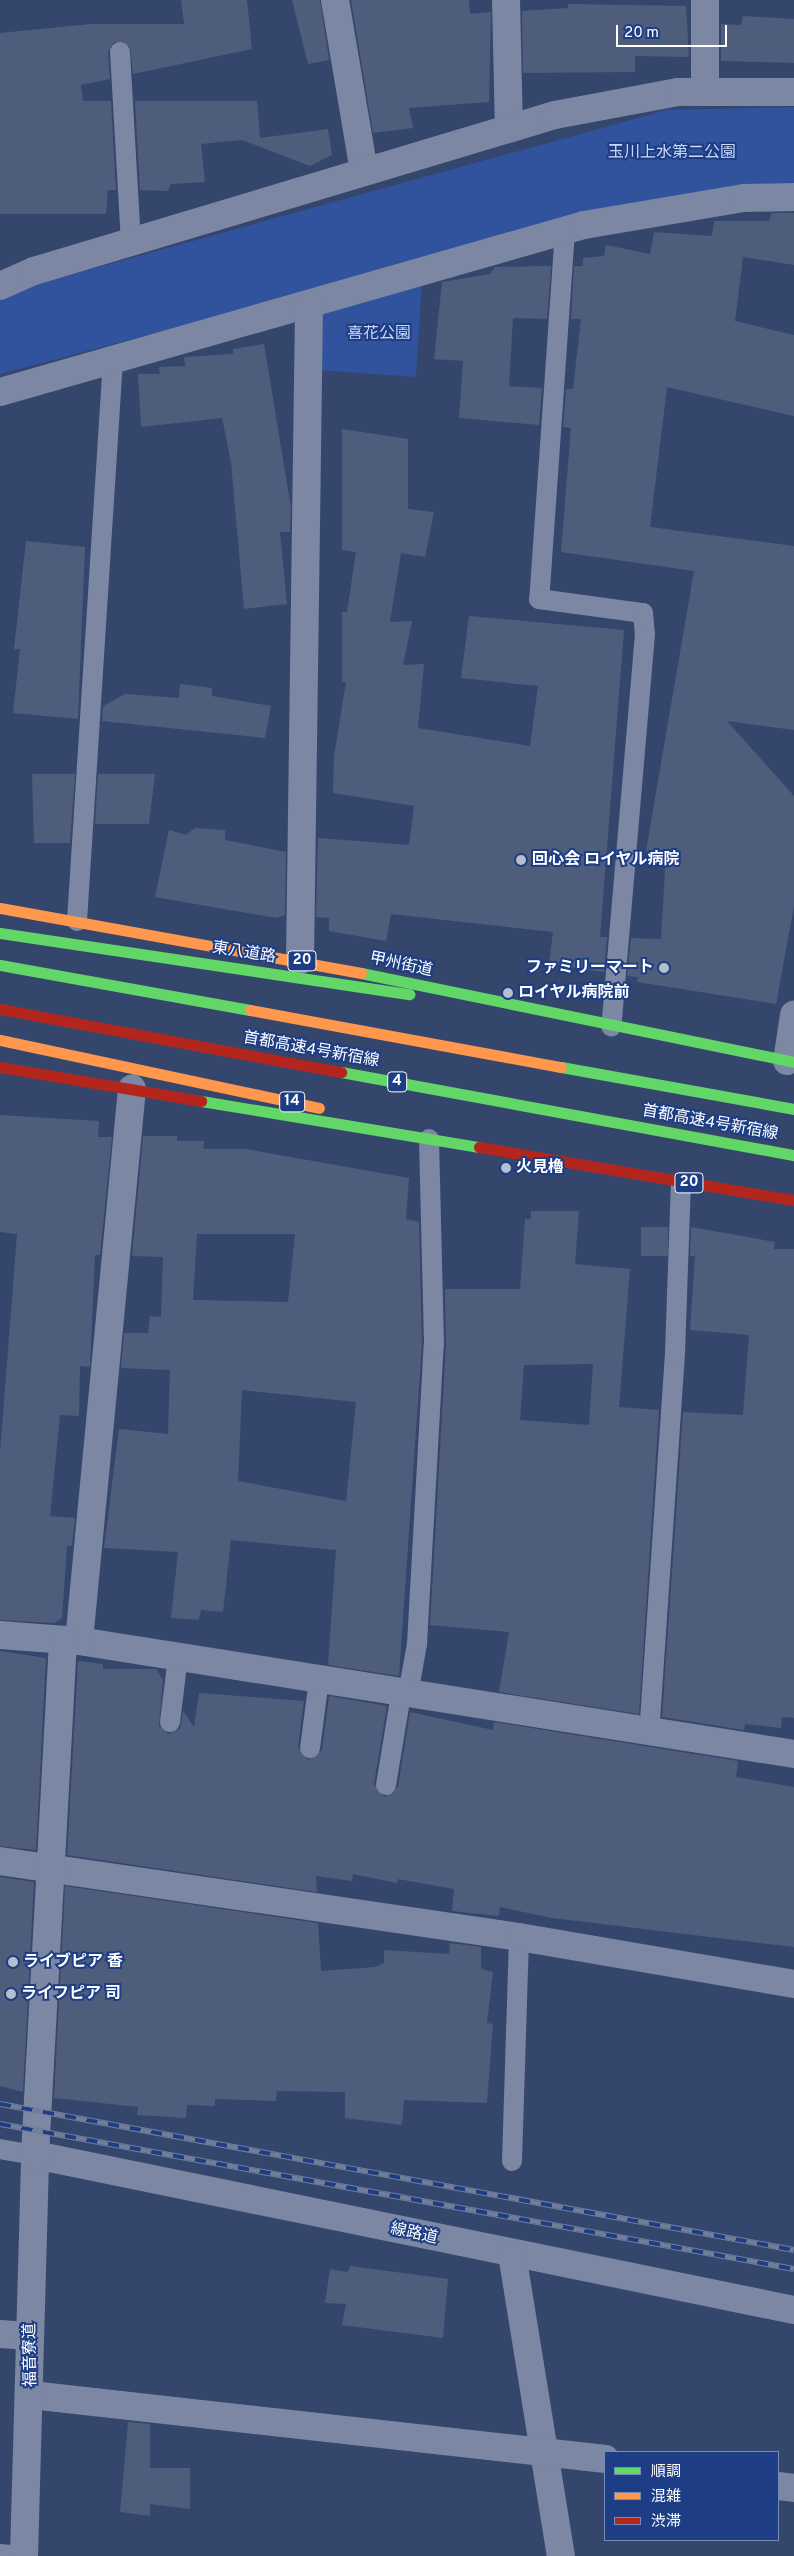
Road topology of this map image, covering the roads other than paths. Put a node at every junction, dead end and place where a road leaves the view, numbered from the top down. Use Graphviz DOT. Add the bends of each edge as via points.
graph roads {
  1 [pos="335,0"];
  2 [pos="506,0"];
  3 [pos="705,0"];
  4 [pos="120,52"];
  5 [pos="705,92"];
  6 [pos="794,92"];
  7 [pos="509,128"];
  8 [pos="364,172"];
  9 [pos="794,197"];
  10 [pos="565,230"];
  11 [pos="131,242"];
  12 [pos="0,286"];
  13 [pos="309,304"];
  14 [pos="113,360"];
  15 [pos="0,392"];
  16 [pos="0,908"];
  17 [pos="77,921"];
  18 [pos="0,933"];
  19 [pos="300,960"];
  20 [pos="0,965"];
  21 [pos="0,1009"];
  22 [pos="794,1015"];
  23 [pos="606,1025"];
  24 [pos="0,1040"];
  25 [pos="791,1062"];
  26 [pos="0,1067"];
  27 [pos="132,1090"];
  28 [pos="794,1110"];
  29 [pos="429,1139"];
  30 [pos="794,1155"];
  31 [pos="584,1165"];
  32 [pos="681,1182"];
  33 [pos="794,1200"];
  34 [pos="0,1635"];
  35 [pos="71,1640"];
  36 [pos="178,1657"];
  37 [pos="319,1680"];
  38 [pos="405,1694"];
  39 [pos="170,1722"];
  40 [pos="650,1735"];
  41 [pos="310,1748"];
  42 [pos="794,1754"];
  43 [pos="386,1785"];
  44 [pos="0,1861"];
  45 [pos="51,1867"];
  46 [pos="519,1937"];
  47 [pos="794,1984"];
  48 [pos="0,2149"];
  49 [pos="35,2155"];
  50 [pos="512,2161"];
  51 [pos="512,2254"];
  52 [pos="794,2310"];
  53 [pos="0,2334"];
  54 [pos="29,2336"];
  55 [pos="32,2395"];
  56 [pos="544,2450"];
  57 [pos="604,2459"];
  58 [pos="779,2486"];
  59 [pos="794,2488"];
  60 [pos="0,2554"];
  61 [pos="23,2556"];
  62 [pos="561,2556"];
  1 -- 8 [label="street"];
  2 -- 7 [label="street"];
  3 -- 5 [label="street"];
  4 -- 11 [label="lane"];
  5 -- 6 [label="street"];
  5 -- 7 [label="street" via="678,92"];
  7 -- 8 [label="street"];
  8 -- 11 [label="street"];
  9 -- 10 [label="street" via="744,198"];
  10 -- 13 [label="street"];
  10 -- 23 [label="lane" via="539,599 644,614 645,634"];
  11 -- 12 [label="street"];
  13 -- 14 [label="street"];
  13 -- 19 [label="street"];
  14 -- 15 [label="street"];
  14 -- 17 [label="lane"];
  16 -- 17 [label="main road, 甲州街道 / 20"];
  17 -- 19 [label="main road, 甲州街道 / 20"];
  18 -- 23 [label="main road, 東八道路"];
  19 -- 23 [label="main road, 甲州街道 / 20"];
  20 -- 28 [label="main road, 首都高速4号新宿線"];
  21 -- 30 [label="main road, 首都高速4号新宿線 / 4"];
  22 -- 25 [label="street"];
  23 -- 25 [label="main road, 甲州街道 / 20"];
  24 -- 31 [label="main road, 14"];
  26 -- 27 [label="main road, 20"];
  27 -- 29 [label="main road, 20"];
  27 -- 35 [label="street, 福音寮道"];
  29 -- 31 [label="main road, 20"];
  29 -- 38 [label="lane" via="434,1344 417,1644"];
  31 -- 32 [label="main road, 20"];
  32 -- 33 [label="main road, 20"];
  32 -- 40 [label="lane" via="675,1353"];
  34 -- 35 [label="street"];
  35 -- 36 [label="street"];
  35 -- 45 [label="street, 福音寮道"];
  36 -- 37 [label="street"];
  36 -- 39 [label="lane"];
  37 -- 38 [label="street"];
  37 -- 41 [label="lane"];
  38 -- 40 [label="street"];
  38 -- 43 [label="lane"];
  40 -- 42 [label="street"];
  44 -- 45 [label="street"];
  45 -- 46 [label="street"];
  45 -- 49 [label="street, 福音寮道"];
  46 -- 47 [label="street"];
  46 -- 50 [label="lane"];
  48 -- 49 [label="lane"];
  49 -- 51 [label="street, 線路道"];
  49 -- 54 [label="street, 福音寮道"];
  51 -- 52 [label="street, 線路道"];
  51 -- 56 [label="street"];
  53 -- 54 [label="street"];
  54 -- 55 [label="street, 福音寮道"];
  55 -- 56 [label="street"];
  55 -- 61 [label="street, 福音寮道"];
  56 -- 57 [label="street"];
  56 -- 62 [label="street"];
  58 -- 59 [label="street"];
  60 -- 61 [label="lane"];
}
